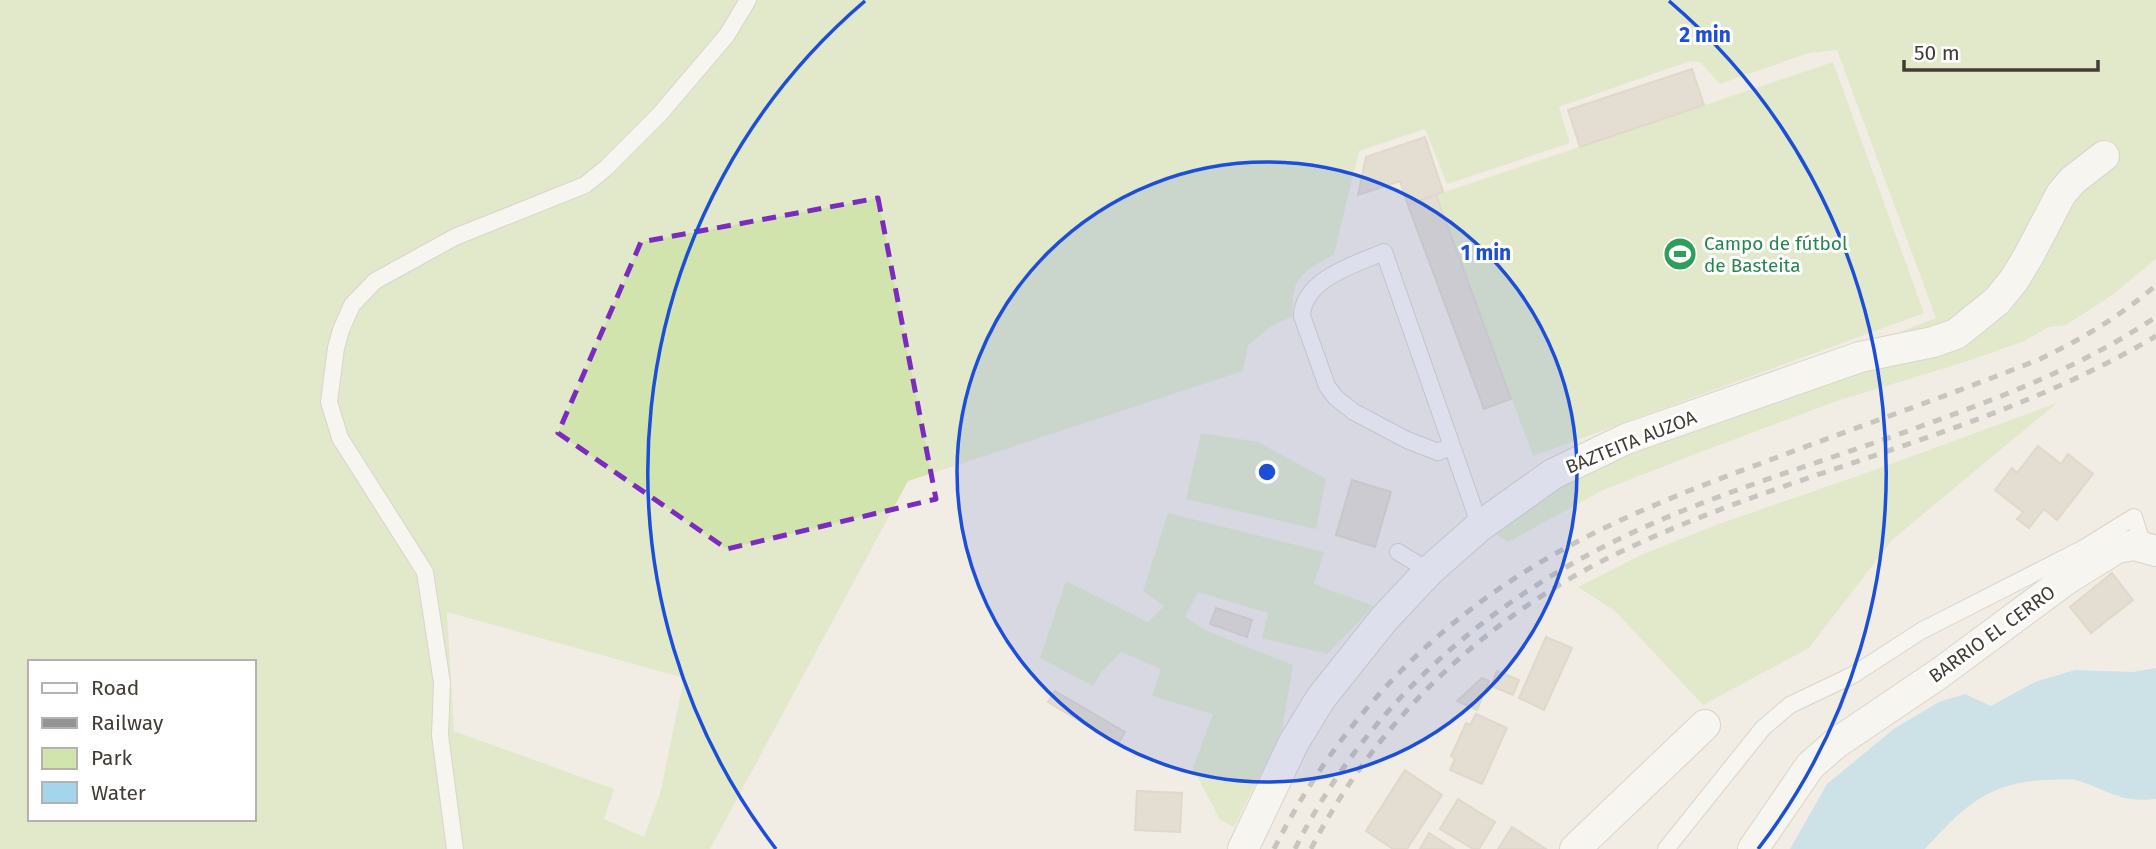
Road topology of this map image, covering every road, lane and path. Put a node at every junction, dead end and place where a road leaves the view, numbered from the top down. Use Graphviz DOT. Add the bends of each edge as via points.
graph roads {
  1 [pos="748,0"];
  2 [pos="2104,156"];
  3 [pos="1450,447"];
  4 [pos="1480,526"];
  5 [pos="2149,549"];
  6 [pos="1398,552"];
  7 [pos="1429,571"];
  8 [pos="1704,725"];
  9 [pos="455,849"];
  10 [pos="1243,849"];
  11 [pos="1575,849"];
  12 [pos="1666,849"];
  13 [pos="1753,849"];
  1 -- 9 [label="lane" via="727,35 659,115 606,168 585,185 455,237 375,281 352,305 341,330 329,402 340,438 425,572 442,683 440,736"];
  2 -- 4 [label="street, BAZTEITA AUZOA" via="2061,194 2028,257 1997,302 1956,334 1860,357 1626,439 1553,474"];
  3 -- 3 [label="lane" via="1384,251 1330,275 1313,290 1301,316 1327,386 1354,412 1408,440 1438,452"];
  3 -- 4 [label="lane"];
  4 -- 7 [label="street, BAZTEITA AUZOA"];
  5 -- 12 [label="lane" via="2134,517 2082,549 1921,631 1853,675 1790,705 1763,728"];
  5 -- 13 [label="street, BARRIO EL CERRO" via="2134,545 2117,548 2067,579 1835,744 1810,766"];
  6 -- 7 [label="lane"];
  7 -- 10 [label="street, BAZTEITA AUZOA" via="1321,698 1294,742"];
  8 -- 11 [label="street"];
}
